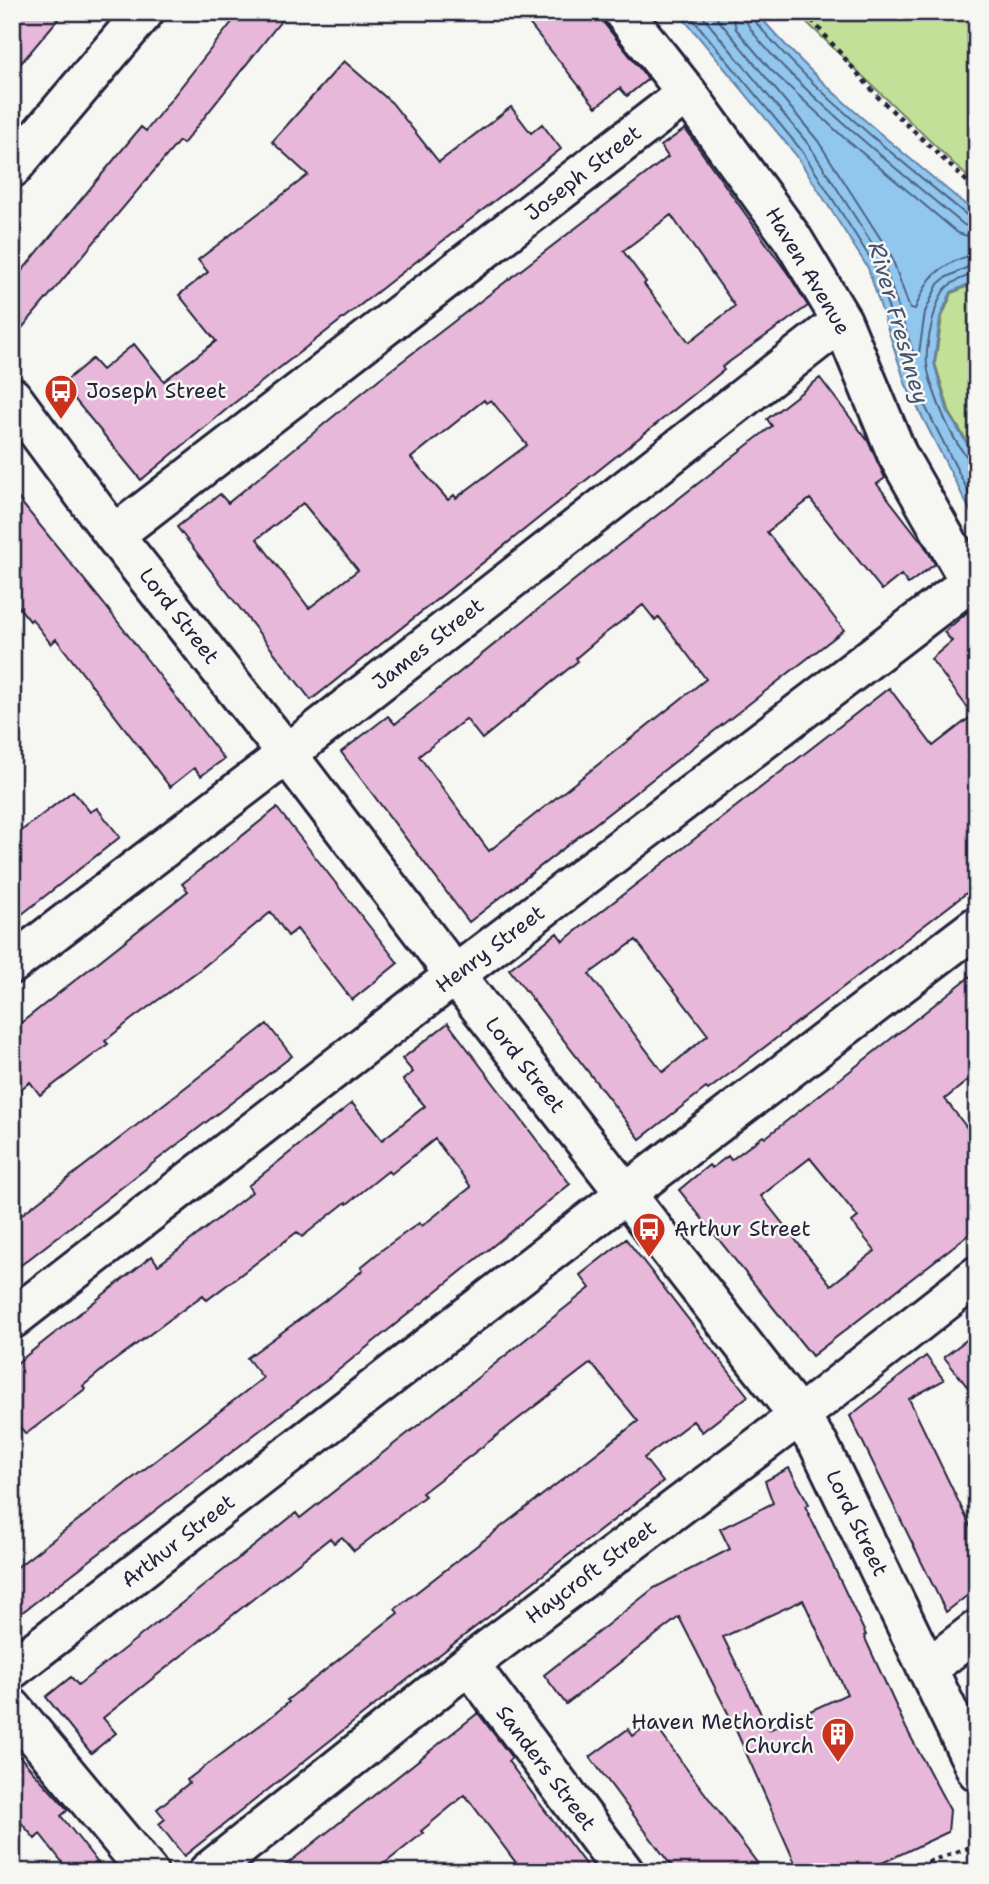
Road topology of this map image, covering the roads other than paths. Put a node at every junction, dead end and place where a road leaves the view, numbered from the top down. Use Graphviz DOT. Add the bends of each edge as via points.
graph roads {
  1 [pos="144,12"];
  2 [pos="623,12"];
  3 [pos="687,93"];
  4 [pos="12,168"];
  5 [pos="842,321"];
  6 [pos="12,397"];
  7 [pos="114,535"];
  8 [pos="973,585"];
  9 [pos="287,754"];
  10 [pos="977,926"];
  11 [pos="12,964"];
  12 [pos="455,975"];
  13 [pos="625,1194"];
  14 [pos="977,1276"];
  15 [pos="12,1319"];
  16 [pos="799,1416"];
  17 [pos="977,1630"];
  18 [pos="468,1664"];
  19 [pos="12,1669"];
  20 [pos="927,1669"];
  21 [pos="12,1708"];
  22 [pos="977,1772"];
  23 [pos="148,1872"];
  24 [pos="208,1872"];
  25 [pos="624,1872"];
  1 -- 4 [label="street"];
  2 -- 3 [label="street, Haven Avenue"];
  3 -- 5 [label="street, Haven Avenue" via="792,238"];
  3 -- 7 [label="street, Joseph Street"];
  5 -- 8 [label="street, Haven Avenue" via="897,454"];
  5 -- 9 [label="street, James Street"];
  6 -- 7 [label="street, Lord Street"];
  7 -- 9 [label="street, Lord Street"];
  8 -- 12 [label="street, Henry Street"];
  9 -- 11 [label="street, James Street"];
  9 -- 12 [label="street, Lord Street"];
  10 -- 13 [label="street, Arthur Street"];
  12 -- 13 [label="street, Lord Street"];
  12 -- 15 [label="street, Henry Street"];
  13 -- 16 [label="street, Lord Street"];
  13 -- 19 [label="street, Arthur Street"];
  14 -- 16 [label="street, Haycroft Street"];
  16 -- 18 [label="street, Haycroft Street"];
  16 -- 20 [label="street, Lord Street" via="819,1445"];
  17 -- 20 [label="street"];
  18 -- 24 [label="street, Haycroft Street"];
  18 -- 25 [label="street, Sanders Street"];
  20 -- 22 [label="street, Lord Street"];
  21 -- 23 [label="street"];
}
